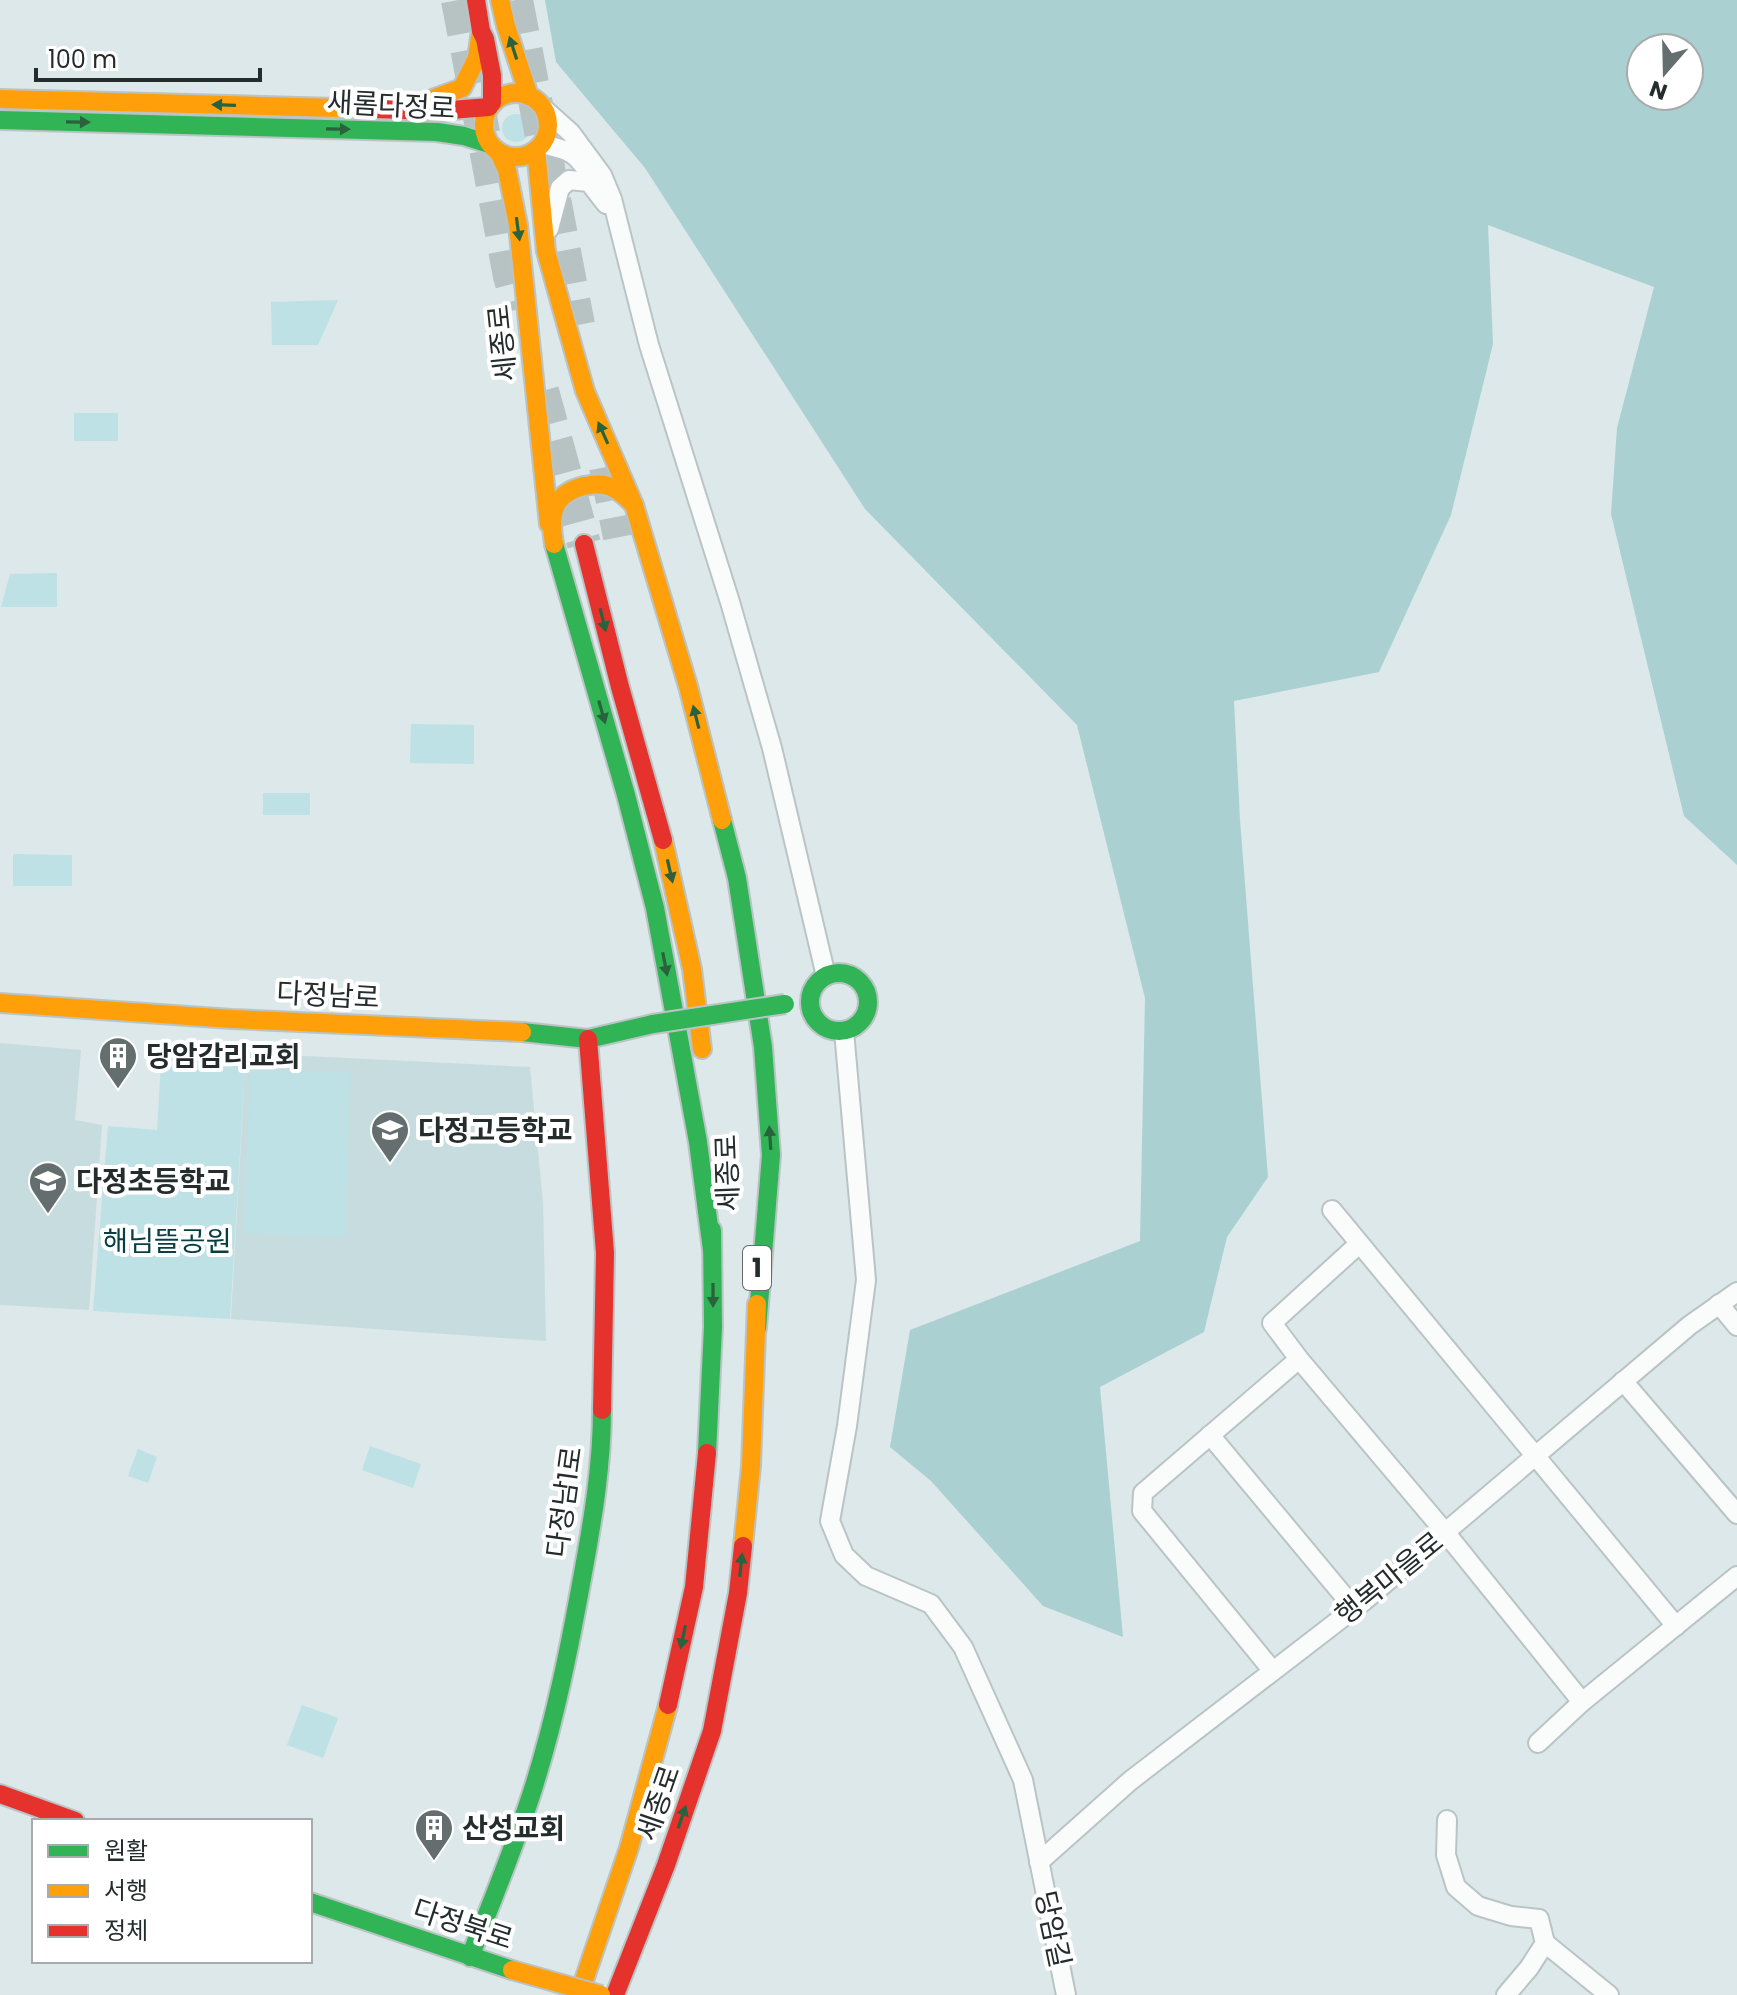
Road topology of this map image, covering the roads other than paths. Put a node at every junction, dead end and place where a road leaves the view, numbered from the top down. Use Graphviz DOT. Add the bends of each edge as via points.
graph roads {
  1 [pos="476,0"];
  2 [pos="500,0"];
  3 [pos="481,31"];
  4 [pos="0,99"];
  5 [pos="536,102"];
  6 [pos="491,105"];
  7 [pos="414,110"];
  8 [pos="0,120"];
  9 [pos="539,147"];
  10 [pos="494,148"];
  11 [pos="606,204"];
  12 [pos="617,222"];
  13 [pos="546,251"];
  14 [pos="634,505"];
  15 [pos="550,530"];
  16 [pos="584,544"];
  17 [pos="650,623"];
  18 [pos="826,976"];
  19 [pos="0,1003"];
  20 [pos="810,1004"];
  21 [pos="844,1031"];
  22 [pos="588,1039"];
  23 [pos="1332,1210"];
  24 [pos="1359,1244"];
  25 [pos="712,1250"];
  26 [pos="1737,1292"];
  27 [pos="1719,1304"];
  28 [pos="1737,1326"];
  29 [pos="757,1328"];
  30 [pos="1299,1359"];
  31 [pos="1623,1381"];
  32 [pos="1210,1435"];
  33 [pos="1536,1455"];
  34 [pos="1737,1514"];
  35 [pos="1445,1532"];
  36 [pos="1737,1576"];
  37 [pos="1354,1608"];
  38 [pos="1676,1626"];
  39 [pos="1272,1670"];
  40 [pos="1582,1702"];
  41 [pos="1538,1743"];
  42 [pos="0,1794"];
  43 [pos="69,1819"];
  44 [pos="1447,1820"];
  45 [pos="1039,1862"];
  46 [pos="666,1865"];
  47 [pos="312,1903"];
  48 [pos="1545,1943"];
  49 [pos="470,1957"];
  50 [pos="579,1995"];
  51 [pos="601,1995"];
  52 [pos="615,1995"];
  53 [pos="628,1995"];
  54 [pos="1066,1995"];
  55 [pos="1506,1995"];
  56 [pos="1609,1995"];
  1 -- 3 [label="main road"];
  5 -- 2 [label="main road, one-way"];
  3 -- 6 [label="main road" via="492,75"];
  3 -- 7 [label="main road" via="477,58 462,88"];
  7 -- 4 [label="main road, 새롬다정로, one-way"];
  5 -- 6 [label="main road" via="515,93"];
  5 -- 9 [label="main road" via="548,129"];
  5 -- 12 [label="street" via="571,133 602,175"];
  6 -- 7 [label="main road, 새롬다정로"];
  6 -- 10 [label="main road" via="483,128"];
  8 -- 10 [label="main road, 새롬다정로, one-way" via="437,132"];
  9 -- 10 [label="main road" via="519,157"];
  9 -- 11 [label="street" via="578,157"];
  9 -- 13 [label="main road"];
  10 -- 15 [label="main road, 세종로, one-way" via="507,170 518,225"];
  11 -- 12 [label="street"];
  11 -- 13 [label="street" via="589,182 569,180 560,188"];
  12 -- 18 [label="street" via="649,345 772,748"];
  14 -- 13 [label="main road, one-way" via="585,391"];
  14 -- 15 [label="main road" via="612,486 568,490 555,504"];
  29 -- 14 [label="main road, one-way" via="771,1155 763,1047 737,878"];
  15 -- 25 [label="main road, 세종로, one-way" via="655,908"];
  16 -- 25 [label="main road, 세종로 / 1, one-way" via="669,863 699,1005 712,1169"];
  17 -- 29 [label="main road, 세종로 / 1" via="716,850 743,999 756,1167"];
  18 -- 20 [label="main road" via="813,989"];
  18 -- 21 [label="main road" via="845,973 866,991 864,1018"];
  19 -- 22 [label="main road, 다정남로"];
  20 -- 21 [label="main road" via="819,1024"];
  20 -- 22 [label="main road, 다정남로, bridge" via="653,1024"];
  21 -- 45 [label="street, 당암길" via="866,1280 830,1521 844,1555 866,1576 931,1604 963,1647 1023,1780"];
  22 -- 49 [label="main road, 다정남1로" via="605,1253 602,1441 572,1636 553,1717 538,1773"];
  23 -- 24 [label="street"];
  24 -- 30 [label="street" via="1272,1323"];
  24 -- 33 [label="street"];
  25 -- 50 [label="main road, 세종로 / 1, one-way" via="707,1463 694,1587 665,1720 629,1848"];
  26 -- 27 [label="street, 행복마을로"];
  27 -- 28 [label="street"];
  27 -- 31 [label="street, 행복마을로"];
  46 -- 29 [label="main road, 세종로 / 1, one-way" via="712,1731 738,1593"];
  30 -- 32 [label="street"];
  30 -- 35 [label="street"];
  31 -- 33 [label="street, 행복마을로"];
  31 -- 34 [label="street"];
  32 -- 37 [label="street"];
  32 -- 39 [label="street" via="1143,1493 1142,1511"];
  33 -- 35 [label="street, 행복마을로"];
  33 -- 38 [label="street"];
  35 -- 37 [label="street, 행복마을로"];
  35 -- 40 [label="street"];
  36 -- 38 [label="street"];
  37 -- 39 [label="street, 행복마을로"];
  38 -- 40 [label="street"];
  39 -- 45 [label="street, 행복마을로" via="1130,1781"];
  40 -- 41 [label="street"];
  42 -- 43 [label="main road"];
  44 -- 48 [label="street" via="1446,1855 1456,1887 1478,1906 1539,1919"];
  45 -- 54 [label="street, 당암길"];
  46 -- 52 [label="main road, 세종로 / 1"];
  46 -- 53 [label="main road"];
  47 -- 49 [label="main road, 다정북로"];
  48 -- 55 [label="street"];
  48 -- 56 [label="street"];
  49 -- 51 [label="main road, 다정북로, bridge"];
}
